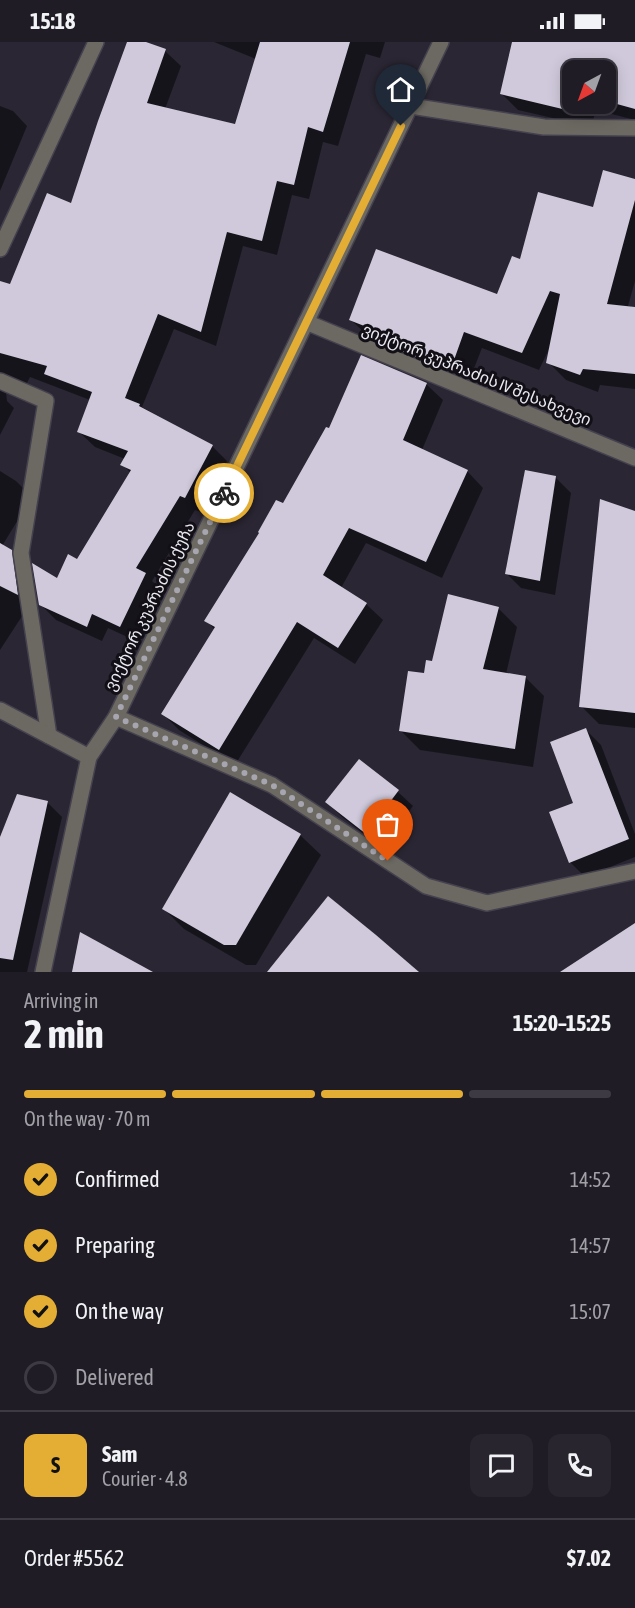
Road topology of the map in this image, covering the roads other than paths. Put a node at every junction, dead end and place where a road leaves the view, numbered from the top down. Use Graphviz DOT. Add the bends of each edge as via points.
graph roads {
  1 [pos="96,42"];
  2 [pos="441,42"];
  3 [pos="411,106"];
  4 [pos="635,128"];
  5 [pos="0,249"];
  6 [pos="306,322"];
  7 [pos="0,381"];
  8 [pos="635,458"];
  9 [pos="0,710"];
  10 [pos="116,717"];
  11 [pos="49,736"];
  12 [pos="89,757"];
  13 [pos="635,871"];
  14 [pos="43,972"];
  1 -- 5 [label="street"];
  2 -- 3 [label="street, ვიქტორ კუპრაძის ქუჩა"];
  3 -- 4 [label="street" via="544,127"];
  3 -- 6 [label="street, ვიქტორ კუპრაძის ქუჩა"];
  6 -- 8 [label="street, ვიქტორ კუპრაძის IV შესახვევი"];
  6 -- 10 [label="street, ვიქტორ კუპრაძის ქუჩა"];
  7 -- 11 [label="street" via="46,401 21,553"];
  9 -- 11 [label="street"];
  10 -- 12 [label="street, ვიქტორ კუპრაძის ქუჩა"];
  10 -- 13 [label="street" via="272,785 426,886 487,903"];
  11 -- 12 [label="street"];
  12 -- 14 [label="street, ვიქტორ კუპრაძის ქუჩა"];
}
